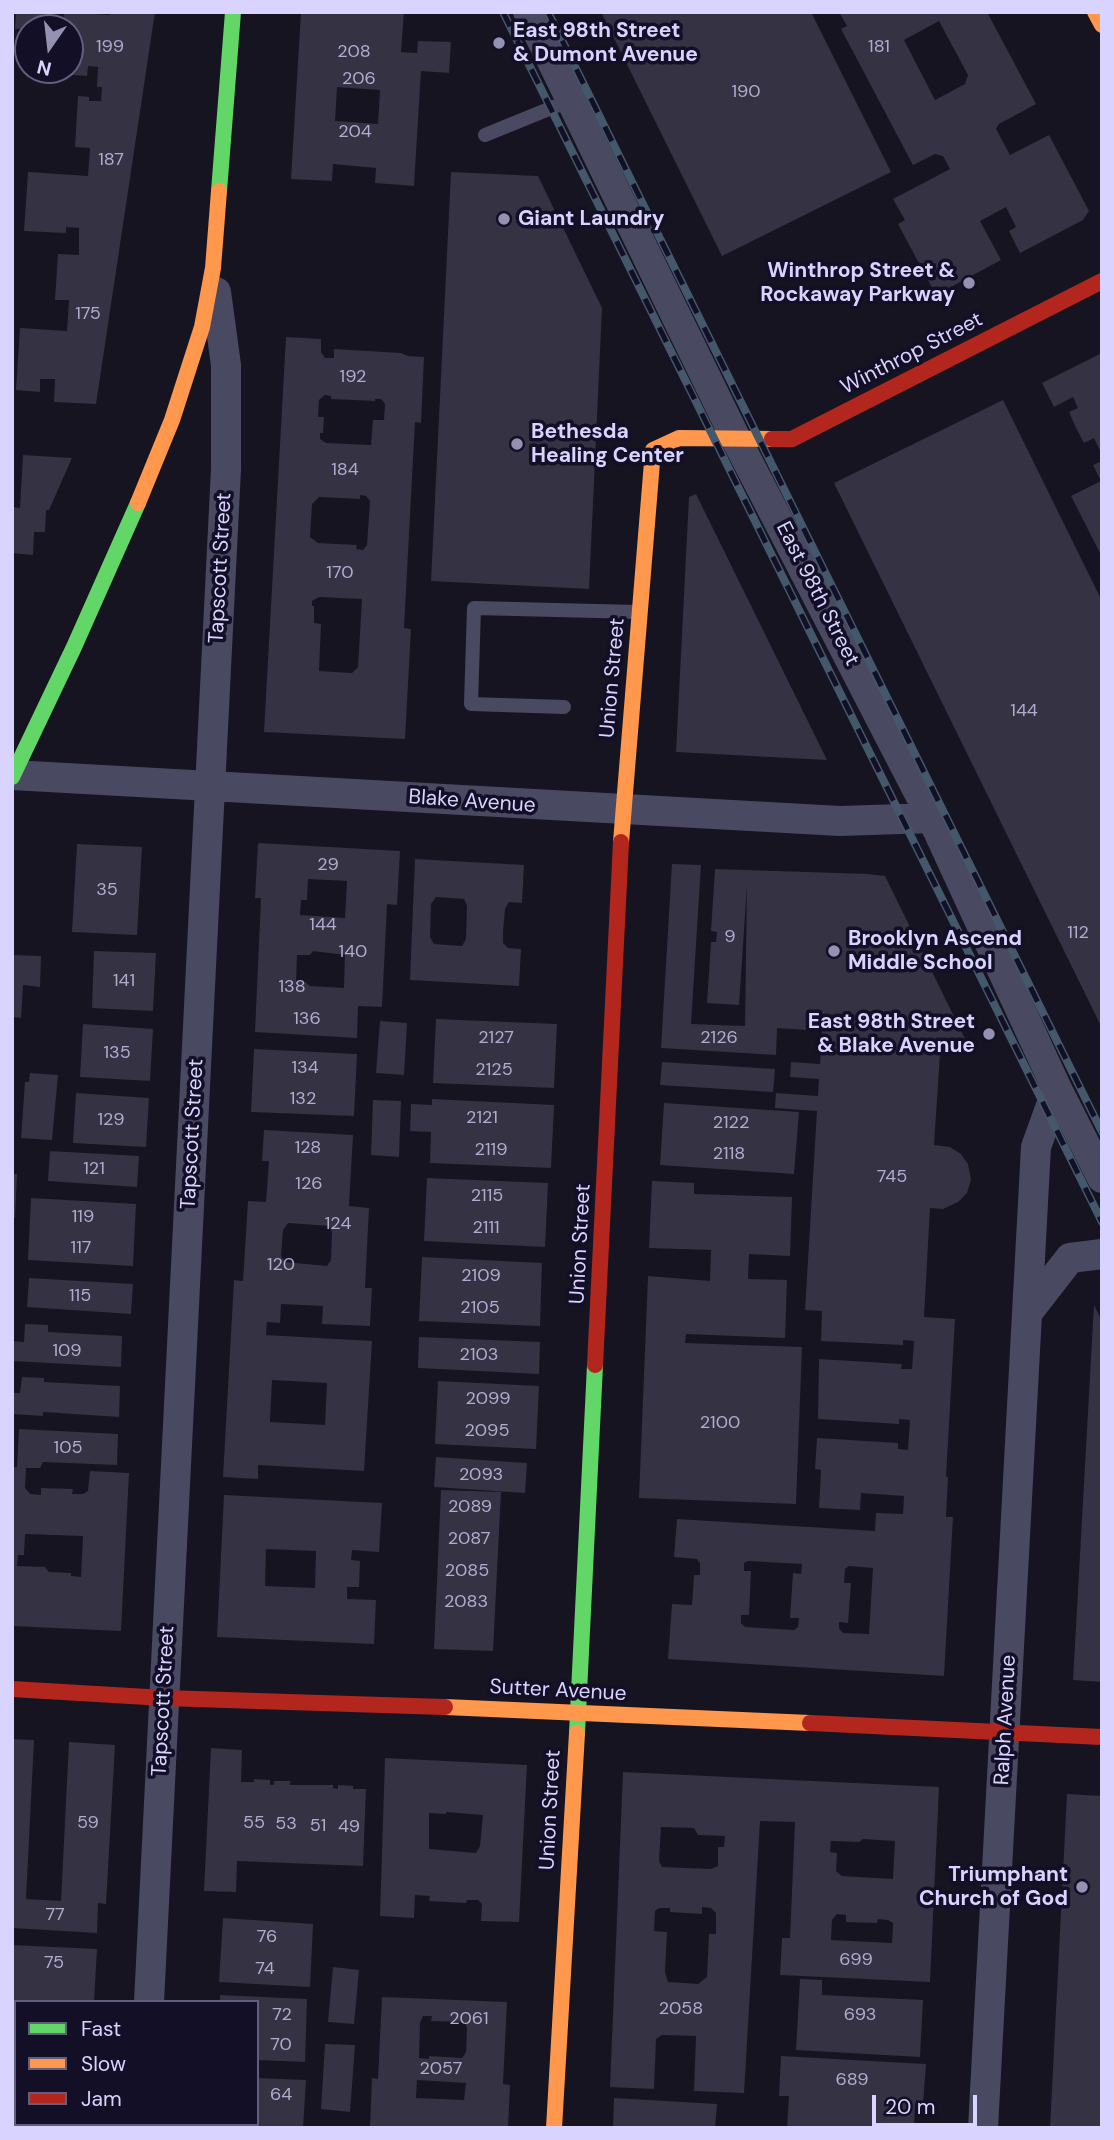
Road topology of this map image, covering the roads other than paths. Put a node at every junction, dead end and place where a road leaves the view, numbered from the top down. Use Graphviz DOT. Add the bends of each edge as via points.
graph roads {
  1 [pos="233,12"];
  2 [pos="528,12"];
  3 [pos="1095,12"];
  4 [pos="1102,25"];
  5 [pos="571,100"];
  6 [pos="485,135"];
  7 [pos="212,268"];
  8 [pos="1102,281"];
  9 [pos="736,439"];
  10 [pos="640,612"];
  11 [pos="564,707"];
  12 [pos="13,775"];
  13 [pos="211,785"];
  14 [pos="623,810"];
  15 [pos="932,818"];
  16 [pos="1057,1089"];
  17 [pos="1102,1178"];
  18 [pos="1102,1254"];
  19 [pos="1028,1312"];
  20 [pos="12,1689"];
  21 [pos="164,1698"];
  22 [pos="578,1712"];
  23 [pos="1006,1734"];
  24 [pos="1102,1737"];
  25 [pos="149,2000"];
  26 [pos="554,2128"];
  27 [pos="983,2128"];
  1 -- 7 [label="street, Tapscott Street"];
  2 -- 5 [label="street, East 98th Street"];
  3 -- 4 [label="street"];
  5 -- 6 [label="lane"];
  5 -- 9 [label="street, East 98th Street"];
  7 -- 12 [label="street, Tapscott Street" via="202,327 172,420"];
  7 -- 13 [label="street, Tapscott Street" via="226,365 226,469"];
  8 -- 9 [label="street, Winthrop Street" via="792,439"];
  9 -- 10 [label="street, Union Street" via="679,438 653,450"];
  9 -- 15 [label="street, East 98th Street"];
  10 -- 11 [label="lane" via="474,608 471,704"];
  10 -- 14 [label="street, Union Street"];
  12 -- 13 [label="street, Blake Avenue"];
  13 -- 14 [label="street, Blake Avenue"];
  13 -- 21 [label="street, Tapscott Street"];
  14 -- 15 [label="street, Blake Avenue" via="840,821"];
  14 -- 22 [label="street, Union Street"];
  15 -- 16 [label="street, East 98th Street"];
  16 -- 17 [label="street, East 98th Street"];
  16 -- 19 [label="street, Ralph Avenue" via="1037,1147"];
  18 -- 19 [label="street" via="1070,1258"];
  19 -- 23 [label="street, Ralph Avenue"];
  20 -- 21 [label="street, Sutter Avenue"];
  21 -- 22 [label="street, Sutter Avenue"];
  21 -- 25 [label="street, Tapscott Street"];
  22 -- 23 [label="street, Sutter Avenue"];
  22 -- 26 [label="street, Union Street"];
  23 -- 24 [label="street, Sutter Avenue"];
  23 -- 27 [label="street, Ralph Avenue"];
}
